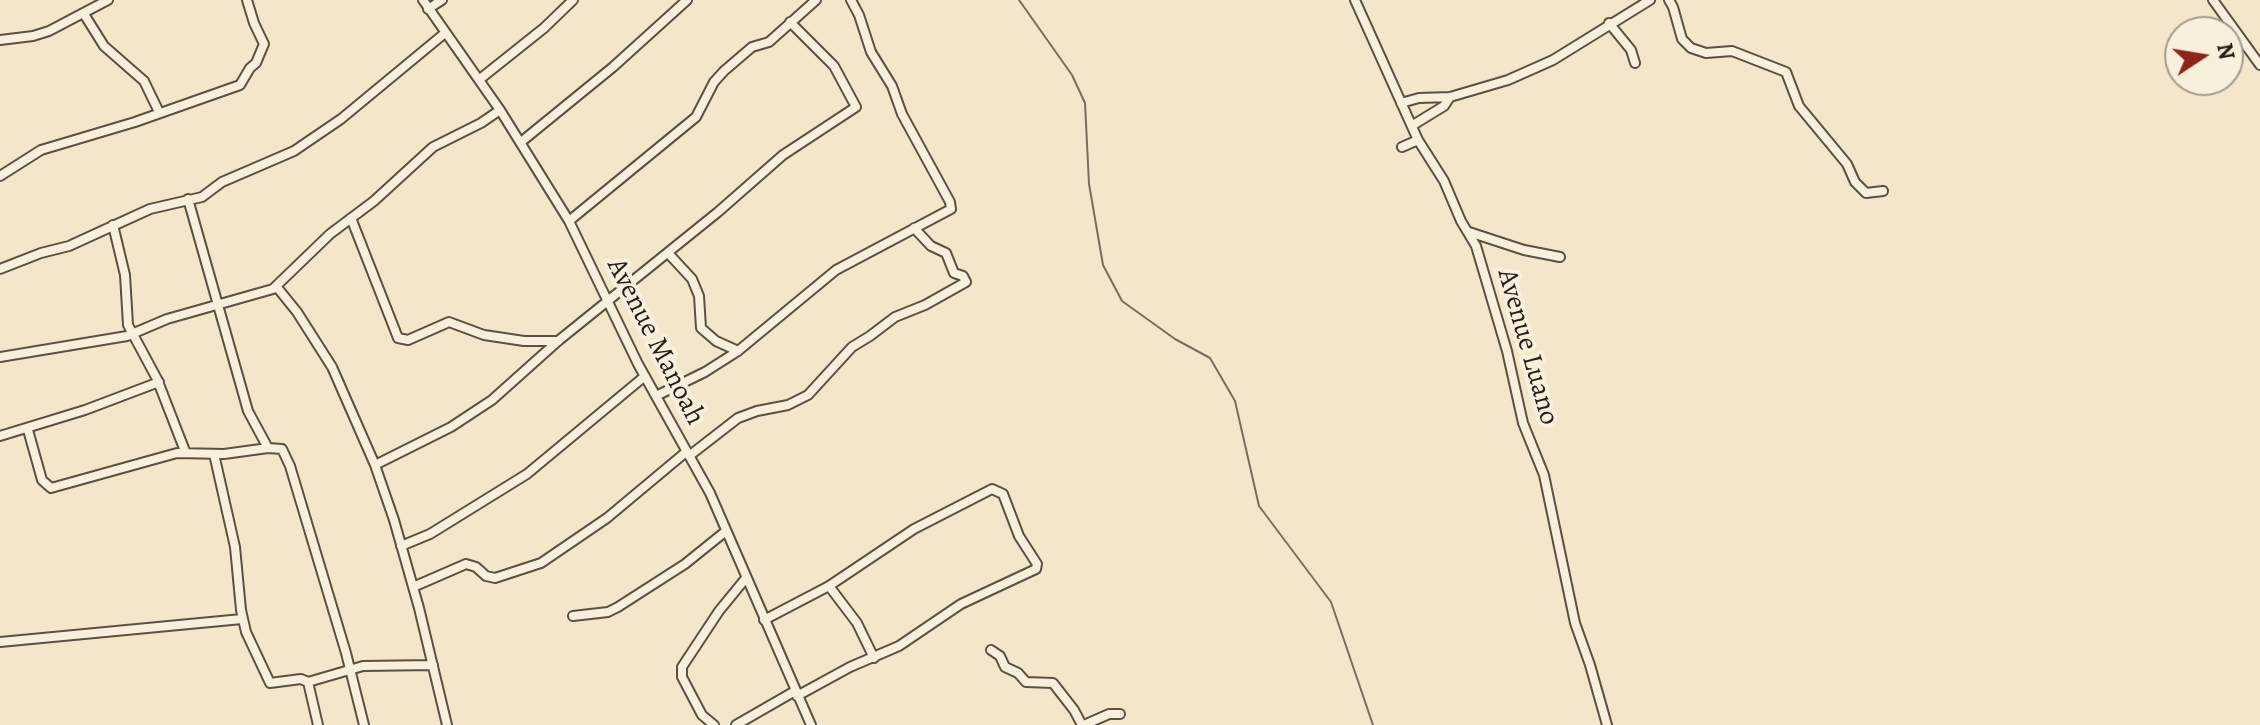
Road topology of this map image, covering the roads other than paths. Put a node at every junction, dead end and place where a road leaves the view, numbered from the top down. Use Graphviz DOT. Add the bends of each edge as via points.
graph roads {
  1 [pos="108,0"];
  2 [pos="247,0"];
  3 [pos="423,0"];
  4 [pos="442,0"];
  5 [pos="573,0"];
  6 [pos="668,0"];
  7 [pos="687,0"];
  8 [pos="816,0"];
  9 [pos="851,0"];
  10 [pos="1355,0"];
  11 [pos="1650,0"];
  12 [pos="1669,0"];
  13 [pos="2213,0"];
  14 [pos="428,9"];
  15 [pos="677,9"];
  16 [pos="84,14"];
  17 [pos="790,22"];
  18 [pos="1609,23"];
  19 [pos="445,33"];
  20 [pos="0,40"];
  21 [pos="1635,63"];
  22 [pos="2260,65"];
  23 [pos="480,79"];
  24 [pos="1450,97"];
  25 [pos="1401,103"];
  26 [pos="500,110"];
  27 [pos="159,112"];
  28 [pos="1413,125"];
  29 [pos="1418,140"];
  30 [pos="521,142"];
  31 [pos="1402,147"];
  32 [pos="0,176"];
  33 [pos="1883,191"];
  34 [pos="188,199"];
  35 [pos="351,218"];
  36 [pos="569,221"];
  37 [pos="113,225"];
  38 [pos="914,228"];
  39 [pos="1468,232"];
  40 [pos="668,253"];
  41 [pos="1560,257"];
  42 [pos="0,269"];
  43 [pos="276,286"];
  44 [pos="608,303"];
  45 [pos="218,306"];
  46 [pos="133,333"];
  47 [pos="558,341"];
  48 [pos="738,351"];
  49 [pos="0,357"];
  50 [pos="645,376"];
  51 [pos="159,382"];
  52 [pos="656,396"];
  53 [pos="28,430"];
  54 [pos="0,436"];
  55 [pos="268,448"];
  56 [pos="185,451"];
  57 [pos="214,454"];
  58 [pos="687,454"];
  59 [pos="375,465"];
  60 [pos="726,531"];
  61 [pos="401,546"];
  62 [pos="746,578"];
  63 [pos="829,586"];
  64 [pos="413,587"];
  65 [pos="573,616"];
  66 [pos="242,619"];
  67 [pos="764,620"];
  68 [pos="0,642"];
  69 [pos="991,650"];
  70 [pos="874,658"];
  71 [pos="433,665"];
  72 [pos="350,669"];
  73 [pos="308,682"];
  74 [pos="796,693"];
  75 [pos="1120,714"];
  76 [pos="318,725"];
  77 [pos="364,725"];
  78 [pos="447,725"];
  79 [pos="714,725"];
  80 [pos="736,725"];
  81 [pos="811,725"];
  82 [pos="1083,725"];
  83 [pos="1607,725"];
  1 -- 16 [label="street"];
  2 -- 27 [label="street" via="264,44 244,81 224,93"];
  3 -- 14 [label="street, Avenue Manoah"];
  4 -- 14 [label="street"];
  5 -- 23 [label="street"];
  6 -- 15 [label="street"];
  7 -- 15 [label="street"];
  8 -- 17 [label="street"];
  9 -- 38 [label="street" via="871,52 952,206"];
  10 -- 25 [label="street, Avenue Luano"];
  11 -- 18 [label="street"];
  12 -- 33 [label="street" via="1682,39 1691,48 1732,51 1786,72 1799,106 1862,190"];
  13 -- 22 [label="street"];
  14 -- 19 [label="street, Avenue Manoah"];
  15 -- 30 [label="street"];
  16 -- 20 [label="street" via="33,36"];
  16 -- 27 [label="street" via="104,46 144,81"];
  17 -- 36 [label="street" via="724,71 696,117"];
  17 -- 40 [label="street" via="834,66 856,107 783,155"];
  18 -- 21 [label="street"];
  18 -- 24 [label="street" via="1542,65"];
  19 -- 23 [label="street, Avenue Manoah"];
  19 -- 34 [label="street" via="314,139 222,182 202,197"];
  23 -- 26 [label="street, Avenue Manoah"];
  24 -- 25 [label="street"];
  24 -- 28 [label="street"];
  25 -- 28 [label="street, Avenue Luano"];
  26 -- 30 [label="street, Avenue Manoah"];
  26 -- 35 [label="street" via="433,147"];
  27 -- 32 [label="street" via="41,150"];
  28 -- 29 [label="street, Avenue Luano"];
  29 -- 31 [label="street"];
  29 -- 39 [label="street, Avenue Luano"];
  30 -- 36 [label="street, Avenue Manoah"];
  34 -- 37 [label="street"];
  34 -- 45 [label="street"];
  35 -- 43 [label="street"];
  35 -- 47 [label="street" via="398,338 408,340 449,322 484,335"];
  36 -- 44 [label="street, Avenue Manoah"];
  37 -- 42 [label="street"];
  37 -- 46 [label="street"];
  38 -- 48 [label="street" via="836,270"];
  38 -- 58 [label="street" via="946,253 954,273 966,282 895,317 852,347 808,395 738,418"];
  39 -- 41 [label="street"];
  39 -- 83 [label="street, Avenue Luano" via="1507,351 1523,423 1544,475 1569,602"];
  40 -- 44 [label="street"];
  40 -- 48 [label="street" via="692,279 701,328"];
  43 -- 45 [label="street"];
  43 -- 59 [label="street" via="332,367"];
  44 -- 47 [label="street"];
  44 -- 50 [label="street, Avenue Manoah"];
  45 -- 46 [label="street"];
  45 -- 55 [label="street" via="251,420"];
  46 -- 49 [label="street"];
  46 -- 51 [label="street"];
  47 -- 59 [label="street" via="492,400"];
  48 -- 52 [label="street"];
  50 -- 52 [label="street, Avenue Manoah"];
  50 -- 61 [label="street" via="527,474"];
  51 -- 53 [label="street"];
  51 -- 56 [label="street"];
  52 -- 58 [label="street, Avenue Manoah"];
  53 -- 54 [label="street"];
  53 -- 56 [label="street" via="42,480 51,488"];
  55 -- 57 [label="street"];
  55 -- 72 [label="street" via="282,449 287,456"];
  56 -- 57 [label="street"];
  57 -- 66 [label="street" via="235,547"];
  58 -- 60 [label="street, Avenue Manoah"];
  58 -- 64 [label="street" via="541,563 495,578 466,564"];
  59 -- 61 [label="street"];
  60 -- 62 [label="street, Avenue Manoah"];
  60 -- 65 [label="street" via="618,607"];
  61 -- 64 [label="street"];
  62 -- 67 [label="street, Avenue Manoah"];
  62 -- 79 [label="street" via="682,667 702,715"];
  63 -- 67 [label="street"];
  63 -- 70 [label="street" via="857,623"];
  63 -- 70 [label="street" via="914,529 987,490 1003,494 1037,567 961,604"];
  64 -- 71 [label="street"];
  66 -- 68 [label="street"];
  66 -- 73 [label="street" via="270,683"];
  67 -- 74 [label="street, Avenue Manoah"];
  69 -- 82 [label="street" via="1026,682 1053,683"];
  70 -- 74 [label="street"];
  71 -- 72 [label="street"];
  71 -- 78 [label="street"];
  72 -- 73 [label="street"];
  72 -- 77 [label="street"];
  73 -- 76 [label="street"];
  74 -- 80 [label="street"];
  74 -- 81 [label="street, Avenue Manoah"];
  75 -- 82 [label="street"];
}
